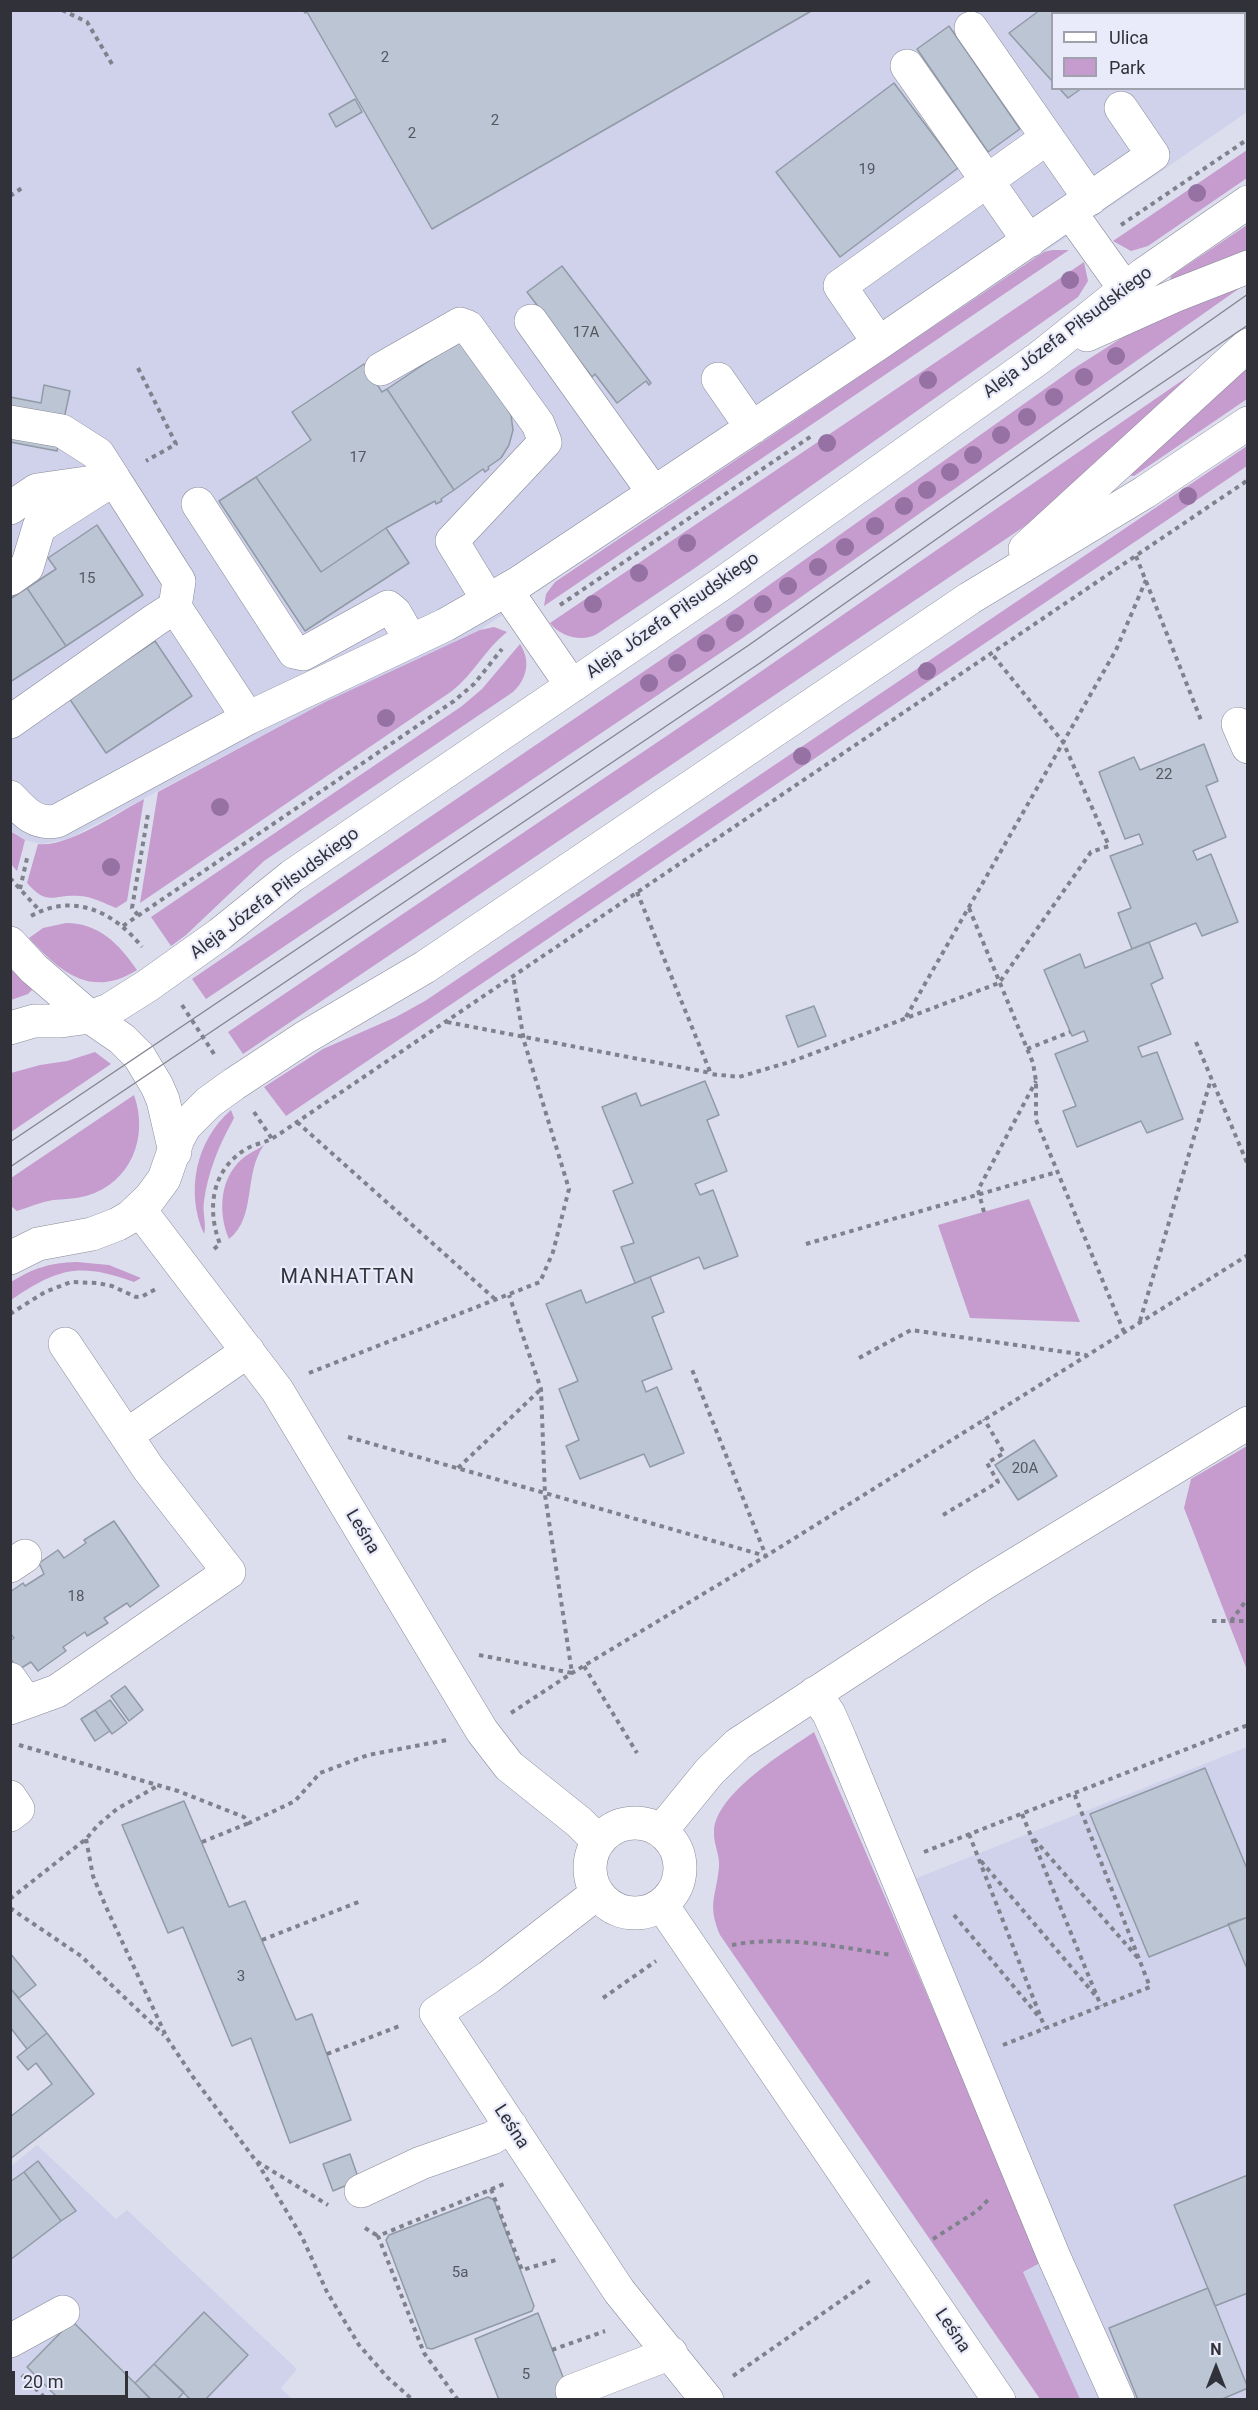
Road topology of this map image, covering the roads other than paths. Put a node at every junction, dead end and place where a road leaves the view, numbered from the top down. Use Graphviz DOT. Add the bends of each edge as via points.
graph roads {
  1 [pos="971,28"];
  2 [pos="907,66"];
  3 [pos="1121,108"];
  4 [pos="1047,138"];
  5 [pos="987,181"];
  6 [pos="1248,201"];
  7 [pos="1080,205"];
  8 [pos="1029,241"];
  9 [pos="1248,267"];
  10 [pos="1125,289"];
  11 [pos="531,321"];
  12 [pos="879,343"];
  13 [pos="1248,345"];
  14 [pos="1039,358"];
  15 [pos="381,369"];
  16 [pos="718,379"];
  17 [pos="10,422"];
  18 [pos="1248,423"];
  19 [pos="752,428"];
  20 [pos="114,479"];
  21 [pos="654,494"];
  22 [pos="198,504"];
  23 [pos="10,508"];
  24 [pos="10,579"];
  25 [pos="497,595"];
  26 [pos="965,602"];
  27 [pos="175,608"];
  28 [pos="411,641"];
  29 [pos="572,686"];
  30 [pos="248,718"];
  31 [pos="10,722"];
  32 [pos="10,797"];
  33 [pos="16,932"];
  34 [pos="90,1017"];
  35 [pos="10,1028"];
  36 [pos="175,1152"];
  37 [pos="139,1209"];
  38 [pos="17,1247"];
  39 [pos="65,1344"];
  40 [pos="248,1351"];
  41 [pos="1248,1423"];
  42 [pos="127,1435"];
  43 [pos="815,1693"];
  44 [pos="16,1696"];
  45 [pos="10,1797"];
  46 [pos="10,1815"];
  47 [pos="661,1831"];
  48 [pos="598,1840"];
  49 [pos="596,1894"];
  50 [pos="662,1905"];
  51 [pos="511,2126"];
  52 [pos="361,2191"];
  53 [pos="63,2312"];
  54 [pos="671,2353"];
  55 [pos="14,2356"];
  56 [pos="718,2390"];
  57 [pos="572,2391"];
  58 [pos="999,2400"];
  59 [pos="1118,2400"];
  1 -- 4 [label="street"];
  2 -- 5 [label="street"];
  3 -- 7 [label="street" via="1153,155"];
  4 -- 5 [label="street"];
  4 -- 7 [label="street"];
  5 -- 8 [label="street"];
  5 -- 12 [label="street" via="840,286"];
  6 -- 10 [label="street, Aleja Józefa Piłsudskiego"];
  7 -- 8 [label="street"];
  7 -- 10 [label="street" via="1092,244"];
  8 -- 12 [label="street"];
  9 -- 14 [label="street" via="1140,310"];
  10 -- 14 [label="street, Aleja Józefa Piłsudskiego"];
  11 -- 21 [label="street"];
  12 -- 19 [label="street"];
  13 -- 26 [label="street"];
  14 -- 29 [label="street, Aleja Józefa Piłsudskiego"];
  15 -- 25 [label="street" via="460,324 468,327 538,424 545,442 452,541"];
  16 -- 19 [label="street"];
  17 -- 20 [label="street" via="62,431 98,454"];
  18 -- 26 [label="street" via="1136,498"];
  19 -- 21 [label="street"];
  20 -- 23 [label="street" via="37,490"];
  20 -- 24 [label="street" via="39,527 27,567"];
  20 -- 27 [label="street" via="179,580"];
  21 -- 25 [label="street"];
  22 -- 28 [label="street" via="294,652 303,654 388,607"];
  25 -- 28 [label="street"];
  25 -- 29 [label="street" via="530,627"];
  26 -- 36 [label="street" via="425,967 234,1084 185,1126"];
  27 -- 30 [label="street"];
  27 -- 31 [label="street"];
  28 -- 30 [label="street"];
  29 -- 34 [label="street, Aleja Józefa Piłsudskiego" via="292,876 214,939 147,986"];
  30 -- 32 [label="street" via="57,821 48,823 32,818"];
  33 -- 34 [label="street" via="34,969"];
  34 -- 35 [label="street, Aleja Józefa Piłsudskiego" via="34,1021"];
  34 -- 36 [label="street" via="122,1039 150,1073 163,1100"];
  36 -- 37 [label="street" via="164,1179"];
  37 -- 38 [label="street" via="106,1229"];
  37 -- 40 [label="street, Leśna"];
  39 -- 42 [label="street"];
  40 -- 42 [label="street"];
  40 -- 48 [label="street, Leśna" via="277,1390 482,1731 509,1766"];
  41 -- 43 [label="street" via="983,1584"];
  42 -- 44 [label="street" via="229,1572 57,1691"];
  43 -- 47 [label="street" via="738,1744 710,1771"];
  43 -- 59 [label="street" via="840,1739 1054,2257"];
  45 -- 46 [label="street" via="18,1809"];
  47 -- 48 [label="street" via="646,1824 629,1823 611,1829"];
  47 -- 50 [label="street" via="680,1860 674,1892"];
  48 -- 49 [label="street" via="590,1858 589,1876"];
  49 -- 50 [label="street" via="610,1907 627,1914 645,1913"];
  49 -- 51 [label="street, Leśna" via="436,2013"];
  50 -- 58 [label="street, Leśna"];
  51 -- 52 [label="street" via="492,2138 431,2159"];
  51 -- 54 [label="street, Leśna" via="619,2291"];
  53 -- 55 [label="street"];
  54 -- 56 [label="street, Leśna"];
  54 -- 57 [label="street"];
}
